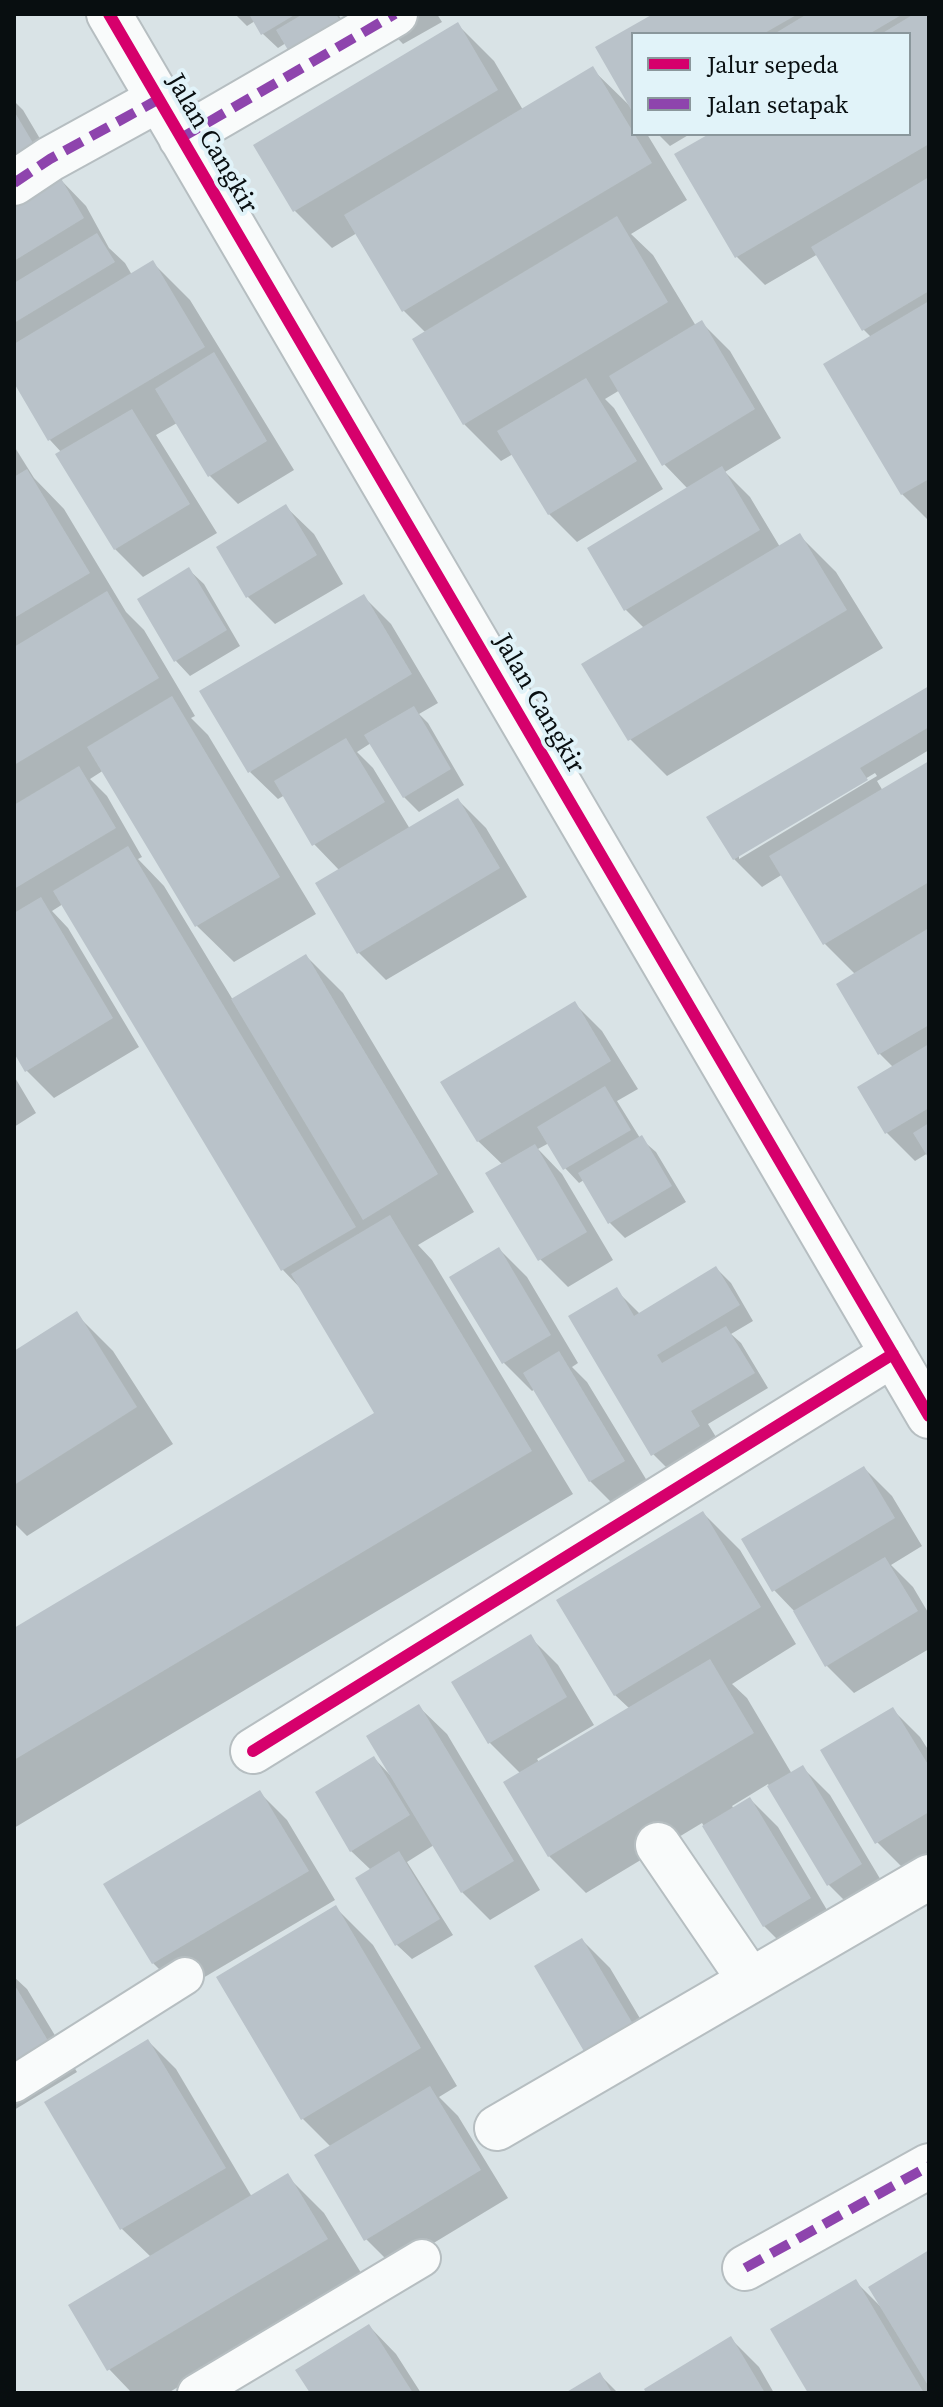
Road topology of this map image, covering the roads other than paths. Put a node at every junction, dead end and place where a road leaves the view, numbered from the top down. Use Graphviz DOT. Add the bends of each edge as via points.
graph roads {
  1 [pos="109,14"];
  2 [pos="395,14"];
  3 [pos="159,99"];
  4 [pos="181,138"];
  5 [pos="14,183"];
  6 [pos="893,1354"];
  7 [pos="929,1416"];
  8 [pos="253,1751"];
  9 [pos="658,1845"];
  10 [pos="929,1877"];
  11 [pos="185,1976"];
  12 [pos="750,1980"];
  13 [pos="14,2084"];
  14 [pos="497,2128"];
  15 [pos="929,2166"];
  16 [pos="422,2258"];
  17 [pos="745,2268"];
  18 [pos="196,2393"];
  1 -- 3 [label="street, Jalan Cangkir"];
  2 -- 4 [label="street"];
  3 -- 4 [label="street, Jalan Cangkir"];
  3 -- 5 [label="street"];
  4 -- 6 [label="street, Jalan Cangkir"];
  6 -- 7 [label="street, Jalan Cangkir"];
  6 -- 8 [label="street"];
  9 -- 12 [label="street"];
  10 -- 12 [label="street"];
  11 -- 13 [label="lane"];
  12 -- 14 [label="street"];
  15 -- 17 [label="street"];
  16 -- 18 [label="lane"];
}
